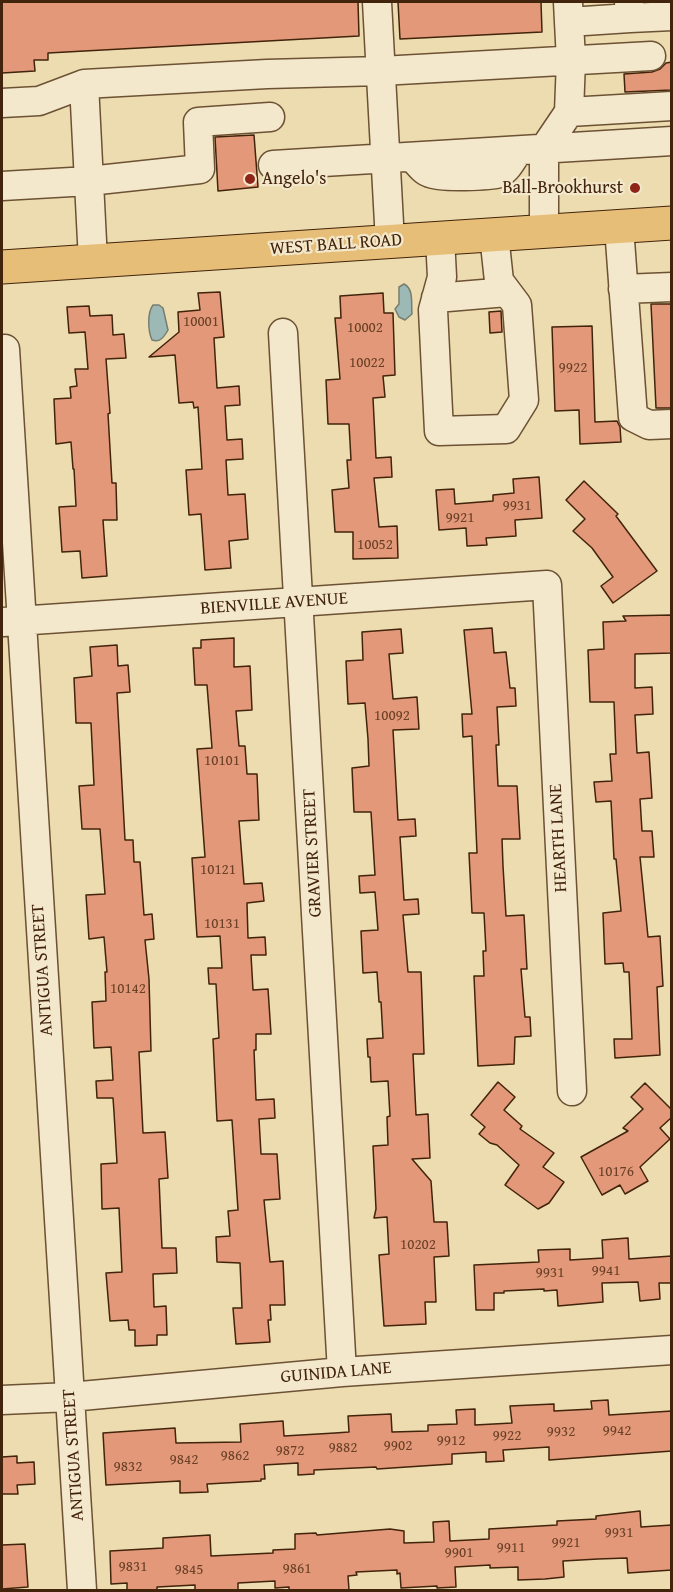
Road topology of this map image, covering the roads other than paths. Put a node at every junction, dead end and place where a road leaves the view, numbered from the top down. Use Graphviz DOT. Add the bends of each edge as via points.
graph roads {
  1 [pos="377,2"];
  2 [pos="629,10"];
  3 [pos="569,12"];
  4 [pos="672,16"];
  5 [pos="663,56"];
  6 [pos="571,60"];
  7 [pos="381,71"];
  8 [pos="196,78"];
  9 [pos="84,84"];
  10 [pos="2,103"];
  11 [pos="672,106"];
  12 [pos="569,112"];
  13 [pos="270,117"];
  14 [pos="198,122"];
  15 [pos="672,141"];
  16 [pos="531,150"];
  17 [pos="399,158"];
  18 [pos="273,165"];
  19 [pos="89,181"];
  20 [pos="2,186"];
  21 [pos="672,223"];
  22 [pos="619,227"];
  23 [pos="544,232"];
  24 [pos="494,235"];
  25 [pos="440,238"];
  26 [pos="390,242"];
  27 [pos="93,261"];
  28 [pos="2,267"];
  29 [pos="672,287"];
  30 [pos="623,289"];
  31 [pos="507,292"];
  32 [pos="436,298"];
  33 [pos="283,333"];
  34 [pos="4,349"];
  35 [pos="672,424"];
  36 [pos="547,585"];
  37 [pos="298,602"];
  38 [pos="11,621"];
  39 [pos="572,1091"];
  40 [pos="672,1350"];
  41 [pos="342,1372"];
  42 [pos="70,1397"];
  43 [pos="2,1400"];
  44 [pos="82,1590"];
  1 -- 7 [label="street"];
  2 -- 3 [label="street"];
  2 -- 4 [label="street"];
  3 -- 6 [label="street"];
  5 -- 6 [label="street"];
  6 -- 7 [label="street"];
  6 -- 12 [label="street"];
  7 -- 8 [label="street"];
  7 -- 17 [label="street"];
  8 -- 9 [label="street"];
  8 -- 14 [label="street"];
  9 -- 10 [label="street" via="39,101"];
  9 -- 19 [label="street"];
  11 -- 12 [label="street"];
  12 -- 16 [label="street"];
  13 -- 14 [label="street"];
  14 -- 19 [label="street" via="200,169"];
  15 -- 16 [label="street"];
  16 -- 17 [label="street"];
  16 -- 23 [label="street"];
  17 -- 18 [label="street"];
  17 -- 26 [label="street"];
  19 -- 20 [label="street"];
  19 -- 27 [label="street"];
  21 -- 22 [label="main road, WEST BALL ROAD"];
  22 -- 23 [label="main road, WEST BALL ROAD"];
  22 -- 30 [label="street"];
  23 -- 24 [label="main road, WEST BALL ROAD"];
  24 -- 25 [label="main road, WEST BALL ROAD"];
  24 -- 31 [label="street" via="499,281"];
  25 -- 26 [label="main road, WEST BALL ROAD"];
  25 -- 32 [label="street" via="442,277"];
  26 -- 27 [label="main road, WEST BALL ROAD"];
  27 -- 28 [label="main road, WEST BALL ROAD"];
  29 -- 30 [label="street"];
  30 -- 35 [label="street" via="633,417 649,425"];
  31 -- 32 [label="street"];
  31 -- 32 [label="street" via="517,305 524,400 506,429 439,431 433,310"];
  33 -- 37 [label="street, GRAVIER STREET"];
  34 -- 38 [label="street, ANTIGUA STREET"];
  36 -- 37 [label="street, BIENVILLE AVENUE"];
  36 -- 39 [label="street, HEARTH LANE"];
  37 -- 38 [label="street, BIENVILLE AVENUE"];
  37 -- 41 [label="street, GRAVIER STREET"];
  38 -- 42 [label="street, ANTIGUA STREET"];
  40 -- 41 [label="street, GUINIDA LANE"];
  41 -- 42 [label="street, GUINIDA LANE"];
  42 -- 43 [label="street, GUINIDA LANE"];
  42 -- 44 [label="street, ANTIGUA STREET"];
}
